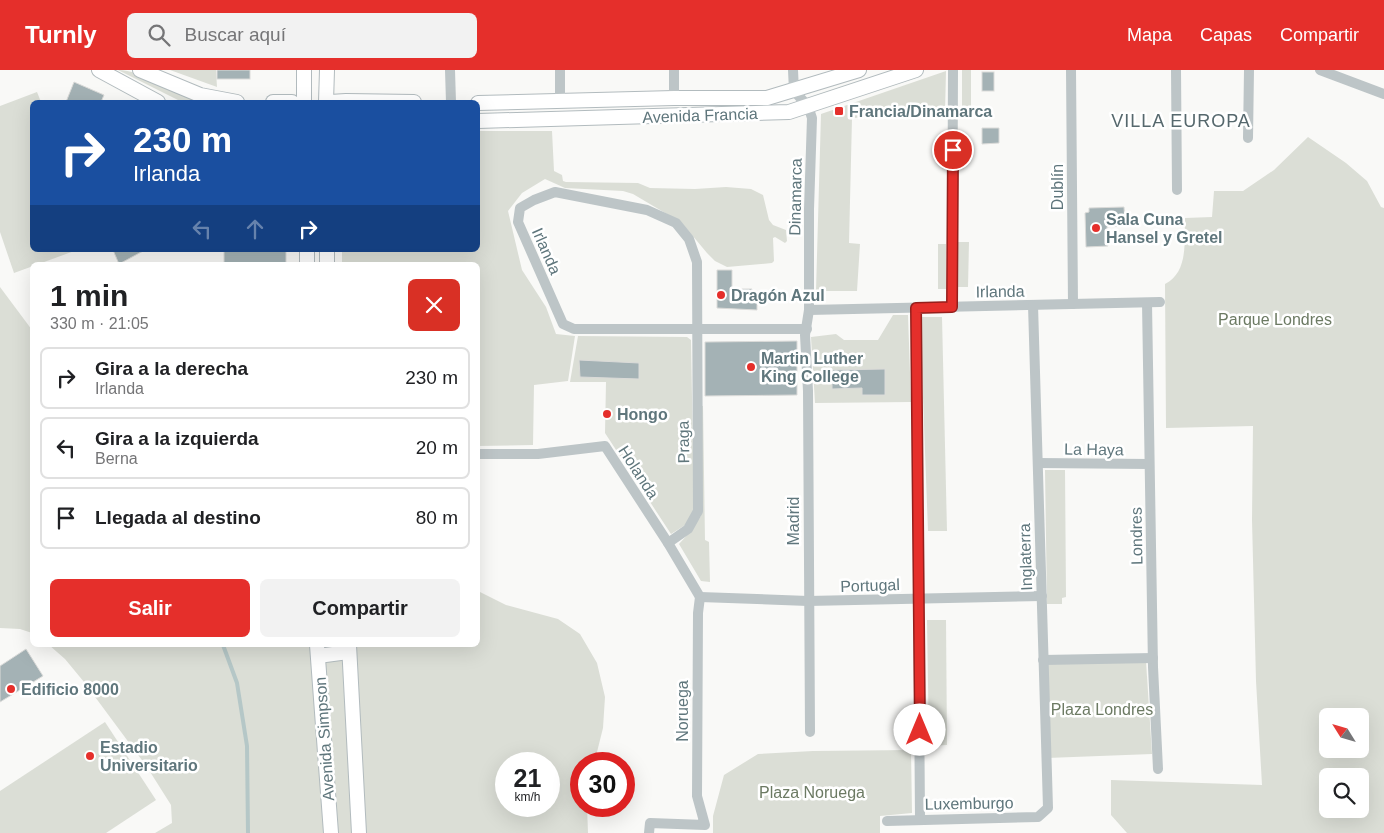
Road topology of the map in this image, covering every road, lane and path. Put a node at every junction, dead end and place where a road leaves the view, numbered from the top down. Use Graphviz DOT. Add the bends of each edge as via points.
graph roads {
  1 [pos="99,70"];
  2 [pos="140,70"];
  3 [pos="304,70"];
  4 [pos="327,70"];
  5 [pos="450,70"];
  6 [pos="560,70"];
  7 [pos="674,70"];
  8 [pos="793,70"];
  9 [pos="859,70"];
  10 [pos="916,70"];
  11 [pos="953,70"];
  12 [pos="1071,70"];
  13 [pos="1176,70"];
  14 [pos="1249,70"];
  15 [pos="1320,70"];
  16 [pos="794,91"];
  17 [pos="1384,94"];
  18 [pos="674,98"];
  19 [pos="154,100"];
  20 [pos="226,100"];
  21 [pos="304,100"];
  22 [pos="328,100"];
  23 [pos="451,100"];
  24 [pos="560,101"];
  25 [pos="480,103"];
  26 [pos="808,106"];
  27 [pos="480,121"];
  28 [pos="1248,138"];
  29 [pos="1177,190"];
  30 [pos="1160,302"];
  31 [pos="1147,303"];
  32 [pos="1073,304"];
  33 [pos="1033,305"];
  34 [pos="952,307"];
  35 [pos="916,308"];
  36 [pos="809,310"];
  37 [pos="696,328"];
  38 [pos="807,329"];
  39 [pos="480,454"];
  40 [pos="1038,463"];
  41 [pos="1149,464"];
  42 [pos="668,543"];
  43 [pos="1042,596"];
  44 [pos="700,597"];
  45 [pos="918,598"];
  46 [pos="808,601"];
  47 [pos="349,649"];
  48 [pos="318,651"];
  49 [pos="1153,658"];
  50 [pos="1043,660"];
  51 [pos="810,732"];
  52 [pos="1158,769"];
  53 [pos="1048,808"];
  54 [pos="920,818"];
  55 [pos="887,821"];
  56 [pos="706,829"];
  57 [pos="330,833"];
  58 [pos="359,833"];
  59 [pos="649,833"];
  1 -- 19 [label="main road"];
  2 -- 20 [label="main road" via="200,95"];
  3 -- 21 [label="main road"];
  4 -- 22 [label="main road"];
  5 -- 23 [label="street"];
  6 -- 24 [label="street"];
  7 -- 18 [label="street"];
  8 -- 16 [label="street"];
  9 -- 16 [label="main road, Avenida Francia"];
  10 -- 26 [label="main road, Avenida Francia"];
  11 -- 34 [label="street"];
  12 -- 32 [label="street, Dublín"];
  13 -- 29 [label="street"];
  14 -- 28 [label="street"];
  15 -- 17 [label="street"];
  16 -- 18 [label="main road, Avenida Francia" via="767,98"];
  16 -- 26 [label="street"];
  18 -- 24 [label="main road, Avenida Francia"];
  24 -- 25 [label="main road, Avenida Francia"];
  26 -- 27 [label="main road, Avenida Francia" via="789,112"];
  26 -- 36 [label="street, Dinamarca" via="812,118"];
  30 -- 31 [label="street, Irlanda"];
  31 -- 32 [label="street, Irlanda"];
  31 -- 41 [label="street, Londres"];
  32 -- 33 [label="street, Irlanda"];
  33 -- 34 [label="street, Irlanda"];
  33 -- 40 [label="street, Inglaterra"];
  34 -- 35 [label="street, Irlanda"];
  35 -- 36 [label="street, Irlanda"];
  35 -- 45 [label="street"];
  36 -- 38 [label="street, Madrid"];
  37 -- 37 [label="street, Irlanda" via="697,262 689,239 676,223 647,210 556,192 520,208 518,222 563,324 574,329"];
  37 -- 38 [label="street, Irlanda"];
  37 -- 42 [label="street, Praga" via="698,511 688,529"];
  38 -- 46 [label="street, Madrid"];
  39 -- 42 [label="street, Holanda" via="538,454 605,446"];
  40 -- 41 [label="street, La Haya"];
  40 -- 43 [label="street, Inglaterra"];
  41 -- 49 [label="street, Londres"];
  42 -- 44 [label="street, Holanda"];
  43 -- 45 [label="street, Portugal"];
  43 -- 50 [label="street, Inglaterra"];
  44 -- 46 [label="street, Portugal"];
  44 -- 56 [label="street, Noruega" via="697,796"];
  45 -- 46 [label="street, Portugal"];
  45 -- 54 [label="street"];
  46 -- 51 [label="street, Madrid"];
  47 -- 48 [label="main road"];
  47 -- 58 [label="main road, Avenida Simpson"];
  48 -- 57 [label="main road, Avenida Simpson"];
  49 -- 50 [label="street"];
  49 -- 52 [label="street, Londres"];
  50 -- 53 [label="street, Inglaterra"];
  53 -- 54 [label="street, Luxemburgo" via="1038,817"];
  54 -- 55 [label="street, Luxemburgo"];
  56 -- 59 [label="street, Noruega" via="650,823"];
}
